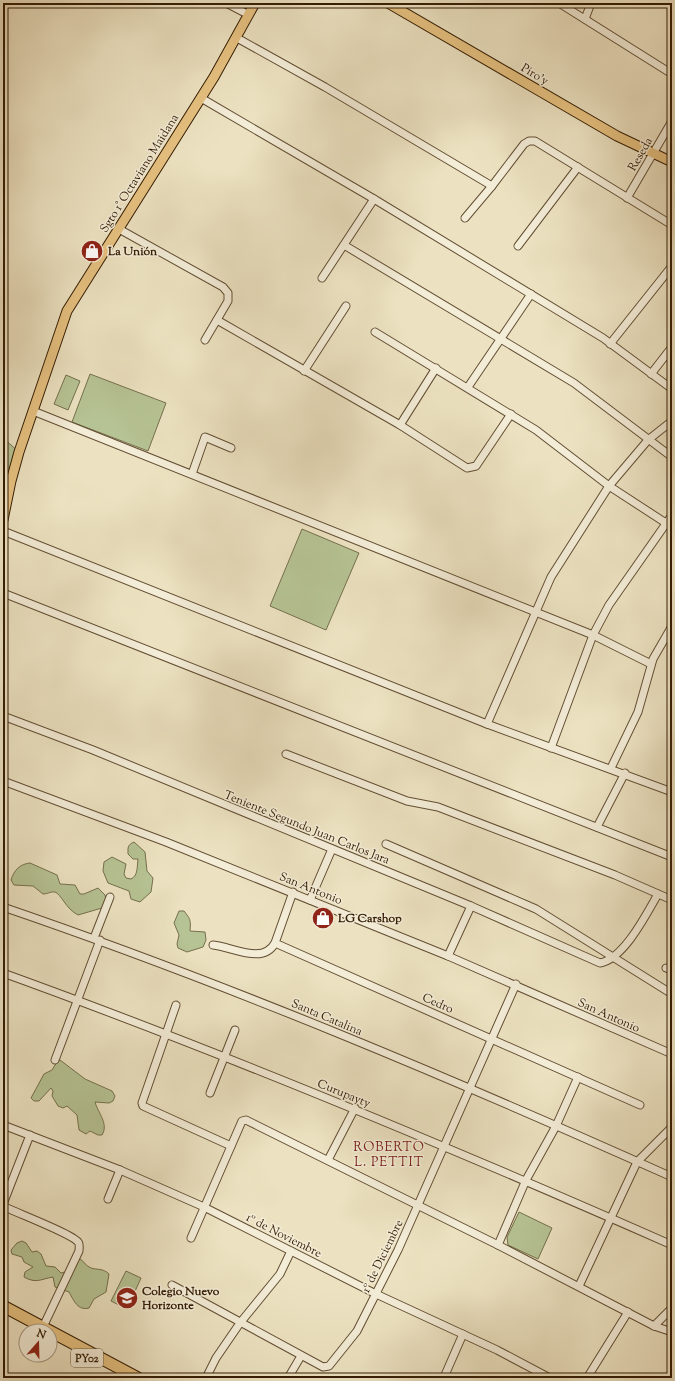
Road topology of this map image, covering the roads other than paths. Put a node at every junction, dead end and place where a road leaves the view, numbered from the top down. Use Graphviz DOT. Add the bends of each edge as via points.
graph roads {
  1 [pos="226,3"];
  2 [pos="255,3"];
  3 [pos="388,3"];
  4 [pos="559,3"];
  5 [pos="591,3"];
  6 [pos="249,15"];
  7 [pos="585,19"];
  8 [pos="237,38"];
  9 [pos="672,74"];
  10 [pos="201,98"];
  11 [pos="672,121"];
  12 [pos="653,154"];
  13 [pos="672,162"];
  14 [pos="578,167"];
  15 [pos="492,186"];
  16 [pos="628,198"];
  17 [pos="374,199"];
  18 [pos="465,218"];
  19 [pos="672,225"];
  20 [pos="119,229"];
  21 [pos="344,245"];
  22 [pos="518,246"];
  23 [pos="672,266"];
  24 [pos="322,278"];
  25 [pos="531,294"];
  26 [pos="346,306"];
  27 [pos="217,320"];
  28 [pos="375,332"];
  29 [pos="500,338"];
  30 [pos="205,340"];
  31 [pos="610,344"];
  32 [pos="671,350"];
  33 [pos="436,368"];
  34 [pos="304,371"];
  35 [pos="651,374"];
  36 [pos="468,387"];
  37 [pos="672,389"];
  38 [pos="33,411"];
  39 [pos="511,414"];
  40 [pos="672,421"];
  41 [pos="400,426"];
  42 [pos="648,440"];
  43 [pos="231,448"];
  44 [pos="672,457"];
  45 [pos="192,474"];
  46 [pos="608,486"];
  47 [pos="672,515"];
  48 [pos="3,520"];
  49 [pos="669,525"];
  50 [pos="3,531"];
  51 [pos="3,593"];
  52 [pos="534,613"];
  53 [pos="672,626"];
  54 [pos="593,635"];
  55 [pos="651,664"];
  56 [pos="3,716"];
  57 [pos="487,724"];
  58 [pos="551,748"];
  59 [pos="286,754"];
  60 [pos="610,768"];
  61 [pos="624,773"];
  62 [pos="3,781"];
  63 [pos="672,792"];
  64 [pos="597,827"];
  65 [pos="386,844"];
  66 [pos="332,849"];
  67 [pos="672,857"];
  68 [pos="293,892"];
  69 [pos="658,894"];
  70 [pos="110,897"];
  71 [pos="310,900"];
  72 [pos="672,900"];
  73 [pos="471,906"];
  74 [pos="3,907"];
  75 [pos="97,939"];
  76 [pos="275,943"];
  77 [pos="213,944"];
  78 [pos="448,956"];
  79 [pos="615,957"];
  80 [pos="3,973"];
  81 [pos="516,984"];
  82 [pos="672,994"];
  83 [pos="77,1000"];
  84 [pos="176,1005"];
  85 [pos="235,1030"];
  86 [pos="166,1035"];
  87 [pos="493,1039"];
  88 [pos="672,1054"];
  89 [pos="225,1057"];
  90 [pos="55,1060"];
  91 [pos="578,1077"];
  92 [pos="470,1089"];
  93 [pos="210,1093"];
  94 [pos="640,1105"];
  95 [pos="355,1108"];
  96 [pos="3,1125"];
  97 [pos="556,1126"];
  98 [pos="672,1127"];
  99 [pos="30,1136"];
  100 [pos="230,1146"];
  101 [pos="444,1146"];
  102 [pos="328,1160"];
  103 [pos="637,1162"];
  104 [pos="120,1170"];
  105 [pos="672,1177"];
  106 [pos="526,1180"];
  107 [pos="108,1199"];
  108 [pos="417,1206"];
  109 [pos="204,1207"];
  110 [pos="611,1218"];
  111 [pos="191,1238"];
  112 [pos="498,1245"];
  113 [pos="672,1245"];
  114 [pos="291,1251"];
  115 [pos="172,1285"];
  116 [pos="579,1286"];
  117 [pos="376,1294"];
  118 [pos="3,1306"];
  119 [pos="672,1308"];
  120 [pos="628,1312"];
  121 [pos="3,1313"];
  122 [pos="26,1323"];
  123 [pos="30,1323"];
  124 [pos="42,1323"];
  125 [pos="240,1323"];
  126 [pos="654,1326"];
  127 [pos="672,1332"];
  128 [pos="463,1334"];
  129 [pos="58,1338"];
  130 [pos="58,1342"];
  131 [pos="301,1356"];
  132 [pos="445,1375"];
  133 [pos="123,1378"];
  134 [pos="138,1378"];
  135 [pos="206,1378"];
  136 [pos="288,1378"];
  137 [pos="550,1378"];
  138 [pos="588,1378"];
  1 -- 6 [label="street"];
  2 -- 6 [label="main road, Sgto 1° Octaviano Maidana"];
  3 -- 12 [label="main road, Piro'y" via="610,133"];
  4 -- 7 [label="street"];
  5 -- 7 [label="street"];
  6 -- 8 [label="main road, Sgto 1° Octaviano Maidana"];
  7 -- 9 [label="street"];
  8 -- 10 [label="main road, Sgto 1° Octaviano Maidana"];
  8 -- 15 [label="street"];
  10 -- 17 [label="street"];
  10 -- 20 [label="main road, Sgto 1° Octaviano Maidana"];
  11 -- 12 [label="street, Reseda"];
  12 -- 13 [label="main road, Piro'y"];
  12 -- 16 [label="street, Reseda"];
  14 -- 15 [label="street" via="535,141 529,141"];
  14 -- 16 [label="street"];
  14 -- 22 [label="street"];
  15 -- 18 [label="street"];
  16 -- 19 [label="street"];
  17 -- 21 [label="street"];
  17 -- 25 [label="street"];
  20 -- 27 [label="street" via="223,287 228,293 228,301"];
  20 -- 38 [label="main road, Sgto 1° Octaviano Maidana" via="68,311"];
  21 -- 24 [label="street"];
  21 -- 29 [label="street"];
  23 -- 31 [label="street"];
  25 -- 29 [label="street"];
  25 -- 31 [label="street"];
  26 -- 34 [label="street"];
  27 -- 30 [label="street"];
  27 -- 34 [label="street"];
  28 -- 33 [label="street"];
  29 -- 36 [label="street"];
  29 -- 42 [label="street" via="574,383"];
  31 -- 35 [label="street"];
  32 -- 35 [label="street"];
  33 -- 36 [label="street"];
  33 -- 41 [label="street"];
  34 -- 41 [label="street"];
  35 -- 37 [label="street"];
  36 -- 39 [label="street"];
  38 -- 45 [label="street"];
  38 -- 48 [label="main road, Sgto 1° Octaviano Maidana" via="11,481"];
  39 -- 41 [label="street" via="476,466 472,468 461,466"];
  39 -- 46 [label="street" via="536,430"];
  40 -- 42 [label="street"];
  42 -- 44 [label="street"];
  42 -- 46 [label="street"];
  43 -- 45 [label="street" via="205,437"];
  45 -- 52 [label="street"];
  46 -- 49 [label="street"];
  46 -- 52 [label="street" via="551,577"];
  47 -- 49 [label="street"];
  49 -- 54 [label="street" via="609,605"];
  50 -- 57 [label="street"];
  51 -- 64 [label="street"];
  52 -- 54 [label="street"];
  52 -- 57 [label="street"];
  53 -- 55 [label="street"];
  54 -- 55 [label="street"];
  54 -- 58 [label="street"];
  55 -- 60 [label="street" via="638,712"];
  56 -- 66 [label="street, Teniente Segundo Juan Carlos Jara" via="93,750"];
  57 -- 58 [label="street"];
  58 -- 60 [label="street"];
  59 -- 69 [label="street" via="407,801 438,807"];
  60 -- 61 [label="street"];
  61 -- 63 [label="street"];
  61 -- 64 [label="street"];
  62 -- 68 [label="street, San Antonio"];
  64 -- 67 [label="street"];
  65 -- 79 [label="street" via="536,910"];
  66 -- 71 [label="street"];
  66 -- 73 [label="street, Teniente Segundo Juan Carlos Jara"];
  68 -- 71 [label="street, San Antonio"];
  68 -- 76 [label="street"];
  69 -- 72 [label="street"];
  69 -- 79 [label="street" via="642,922"];
  70 -- 75 [label="street"];
  71 -- 78 [label="street, San Antonio"];
  73 -- 78 [label="street"];
  73 -- 79 [label="street, Teniente Segundo Juan Carlos Jara" via="600,963"];
  74 -- 75 [label="street, Santa Catalina"];
  75 -- 83 [label="street"];
  75 -- 92 [label="street, Santa Catalina" via="277,1007"];
  76 -- 77 [label="street" via="269,952 260,955"];
  76 -- 87 [label="street, Cedro"];
  78 -- 81 [label="street, San Antonio"];
  79 -- 82 [label="street"];
  80 -- 83 [label="street, Curupayty"];
  81 -- 87 [label="street, 1º de Diciembre"];
  81 -- 88 [label="street, San Antonio"];
  83 -- 86 [label="street, Curupayty"];
  83 -- 90 [label="street"];
  84 -- 86 [label="street"];
  85 -- 89 [label="street"];
  86 -- 89 [label="street, Curupayty"];
  86 -- 100 [label="street" via="142,1100 143,1106"];
  87 -- 91 [label="street, Cedro"];
  87 -- 92 [label="street, 1º de Diciembre"];
  89 -- 93 [label="street"];
  89 -- 95 [label="street, Curupayty"];
  91 -- 94 [label="street, Cedro"];
  91 -- 97 [label="street"];
  92 -- 97 [label="street, Santa Catalina"];
  92 -- 101 [label="street, 1º de Diciembre"];
  95 -- 101 [label="street, Curupayty"];
  95 -- 102 [label="street"];
  96 -- 99 [label="street, 1º de Noviembre"];
  97 -- 103 [label="street, Santa Catalina"];
  97 -- 106 [label="street"];
  98 -- 103 [label="street"];
  99 -- 104 [label="street, 1º de Noviembre"];
  99 -- 124 [label="street" via="4,1201 5,1207 59,1231 77,1241 79,1246 79,1251"];
  100 -- 102 [label="street" via="242,1121 246,1120"];
  100 -- 109 [label="street"];
  101 -- 106 [label="street, Curupayty"];
  101 -- 108 [label="street, 1º de Diciembre"];
  102 -- 108 [label="street"];
  103 -- 105 [label="street, Santa Catalina"];
  103 -- 110 [label="street"];
  104 -- 107 [label="street"];
  104 -- 109 [label="street, 1º de Noviembre"];
  106 -- 110 [label="street, Curupayty"];
  106 -- 112 [label="street"];
  108 -- 112 [label="street"];
  108 -- 117 [label="street, 1º de Diciembre"];
  109 -- 111 [label="street"];
  109 -- 114 [label="street, 1º de Noviembre"];
  110 -- 113 [label="street, Curupayty"];
  110 -- 116 [label="street"];
  112 -- 116 [label="street"];
  114 -- 117 [label="street, 1º de Noviembre"];
  114 -- 125 [label="street" via="280,1274"];
  115 -- 125 [label="street"];
  116 -- 120 [label="street"];
  117 -- 128 [label="street, 1º de Noviembre"];
  117 -- 131 [label="street, 1º de Diciembre" via="350,1342 327,1367"];
  118 -- 123 [label="highway, PY02"];
  119 -- 126 [label="street"];
  120 -- 126 [label="street"];
  120 -- 138 [label="street"];
  121 -- 122 [label="highway, PY02"];
  125 -- 131 [label="street"];
  125 -- 135 [label="street" via="216,1358"];
  126 -- 127 [label="street"];
  128 -- 132 [label="street"];
  128 -- 137 [label="street, 1º de Noviembre"];
  129 -- 134 [label="highway, PY02"];
  130 -- 133 [label="highway, PY02"];
  131 -- 136 [label="street"];
}
